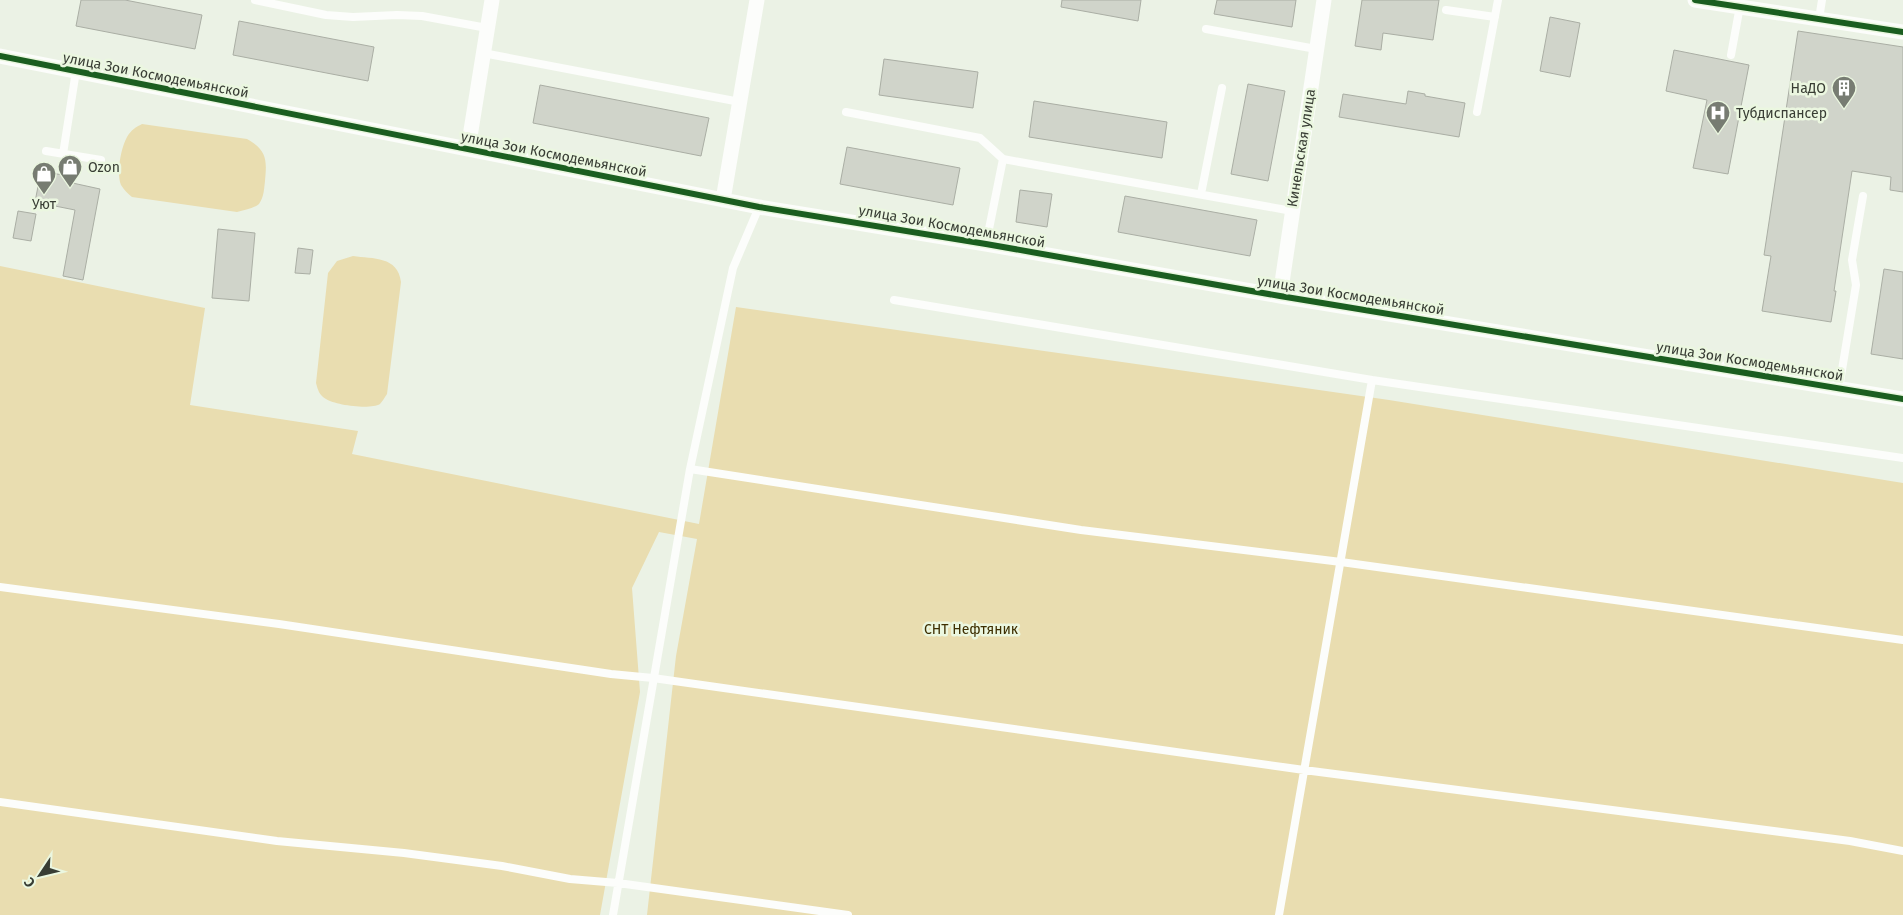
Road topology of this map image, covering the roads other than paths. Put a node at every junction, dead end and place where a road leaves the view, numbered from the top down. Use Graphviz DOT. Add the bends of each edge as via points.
graph roads {
  1 [pos="255,0"];
  2 [pos="492,0"];
  3 [pos="757,0"];
  4 [pos="1324,0"];
  5 [pos="1498,0"];
  6 [pos="1695,0"];
  7 [pos="1822,0"];
  8 [pos="1741,4"];
  9 [pos="1446,10"];
  10 [pos="1495,17"];
  11 [pos="1819,19"];
  12 [pos="487,28"];
  13 [pos="1206,29"];
  14 [pos="1903,32"];
  15 [pos="1316,49"];
  16 [pos="483,53"];
  17 [pos="1731,55"];
  18 [pos="0,56"];
  19 [pos="76,71"];
  20 [pos="1222,88"];
  21 [pos="740,102"];
  22 [pos="846,112"];
  23 [pos="1477,112"];
  24 [pos="468,150"];
  25 [pos="46,151"];
  26 [pos="63,154"];
  27 [pos="1003,159"];
  28 [pos="101,160"];
  29 [pos="1201,194"];
  30 [pos="1863,196"];
  31 [pos="723,200"];
  32 [pos="759,207"];
  33 [pos="1292,211"];
  34 [pos="986,244"];
  35 [pos="1280,296"];
  36 [pos="894,300"];
  37 [pos="1372,380"];
  38 [pos="1839,388"];
  39 [pos="1903,399"];
  40 [pos="1903,458"];
  41 [pos="690,469"];
  42 [pos="1341,562"];
  43 [pos="0,587"];
  44 [pos="1903,640"];
  45 [pos="653,678"];
  46 [pos="1304,770"];
  47 [pos="0,802"];
  48 [pos="1903,851"];
  49 [pos="618,883"];
  50 [pos="613,915"];
  51 [pos="848,915"];
  52 [pos="1279,915"];
  1 -- 12 [label="lane" via="326,15 352,18 422,16"];
  2 -- 12 [label="street"];
  3 -- 21 [label="street"];
  4 -- 15 [label="street, Кинельская улица"];
  5 -- 10 [label="lane"];
  6 -- 8 [label="street"];
  7 -- 11 [label="lane"];
  8 -- 11 [label="street"];
  8 -- 17 [label="lane"];
  9 -- 10 [label="lane"];
  10 -- 23 [label="lane"];
  11 -- 14 [label="street"];
  12 -- 16 [label="street"];
  13 -- 15 [label="lane"];
  15 -- 33 [label="street, Кинельская улица"];
  16 -- 21 [label="lane"];
  16 -- 24 [label="street"];
  18 -- 19 [label="street, улица Зои Космодемьянской"];
  19 -- 24 [label="street, улица Зои Космодемьянской"];
  19 -- 26 [label="lane"];
  20 -- 29 [label="lane"];
  21 -- 31 [label="street"];
  22 -- 27 [label="lane" via="980,138"];
  24 -- 31 [label="street, улица Зои Космодемьянской"];
  25 -- 26 [label="lane"];
  26 -- 28 [label="lane"];
  27 -- 29 [label="lane"];
  27 -- 34 [label="lane"];
  29 -- 33 [label="lane"];
  30 -- 38 [label="lane" via="1852,260 1856,284"];
  31 -- 32 [label="street, улица Зои Космодемьянской"];
  32 -- 34 [label="street, улица Зои Космодемьянской"];
  32 -- 41 [label="lane" via="733,268"];
  33 -- 35 [label="street, Кинельская улица"];
  34 -- 35 [label="street, улица Зои Космодемьянской"];
  35 -- 38 [label="street, улица Зои Космодемьянской"];
  36 -- 37 [label="lane"];
  37 -- 40 [label="lane"];
  37 -- 42 [label="lane"];
  38 -- 39 [label="street, улица Зои Космодемьянской"];
  41 -- 42 [label="lane" via="1081,530"];
  41 -- 45 [label="lane"];
  42 -- 44 [label="lane"];
  42 -- 46 [label="lane"];
  43 -- 45 [label="lane"];
  45 -- 46 [label="lane"];
  45 -- 49 [label="lane"];
  46 -- 48 [label="lane" via="1850,841"];
  46 -- 52 [label="lane"];
  47 -- 49 [label="lane"];
  49 -- 50 [label="lane"];
  49 -- 51 [label="lane"];
}
